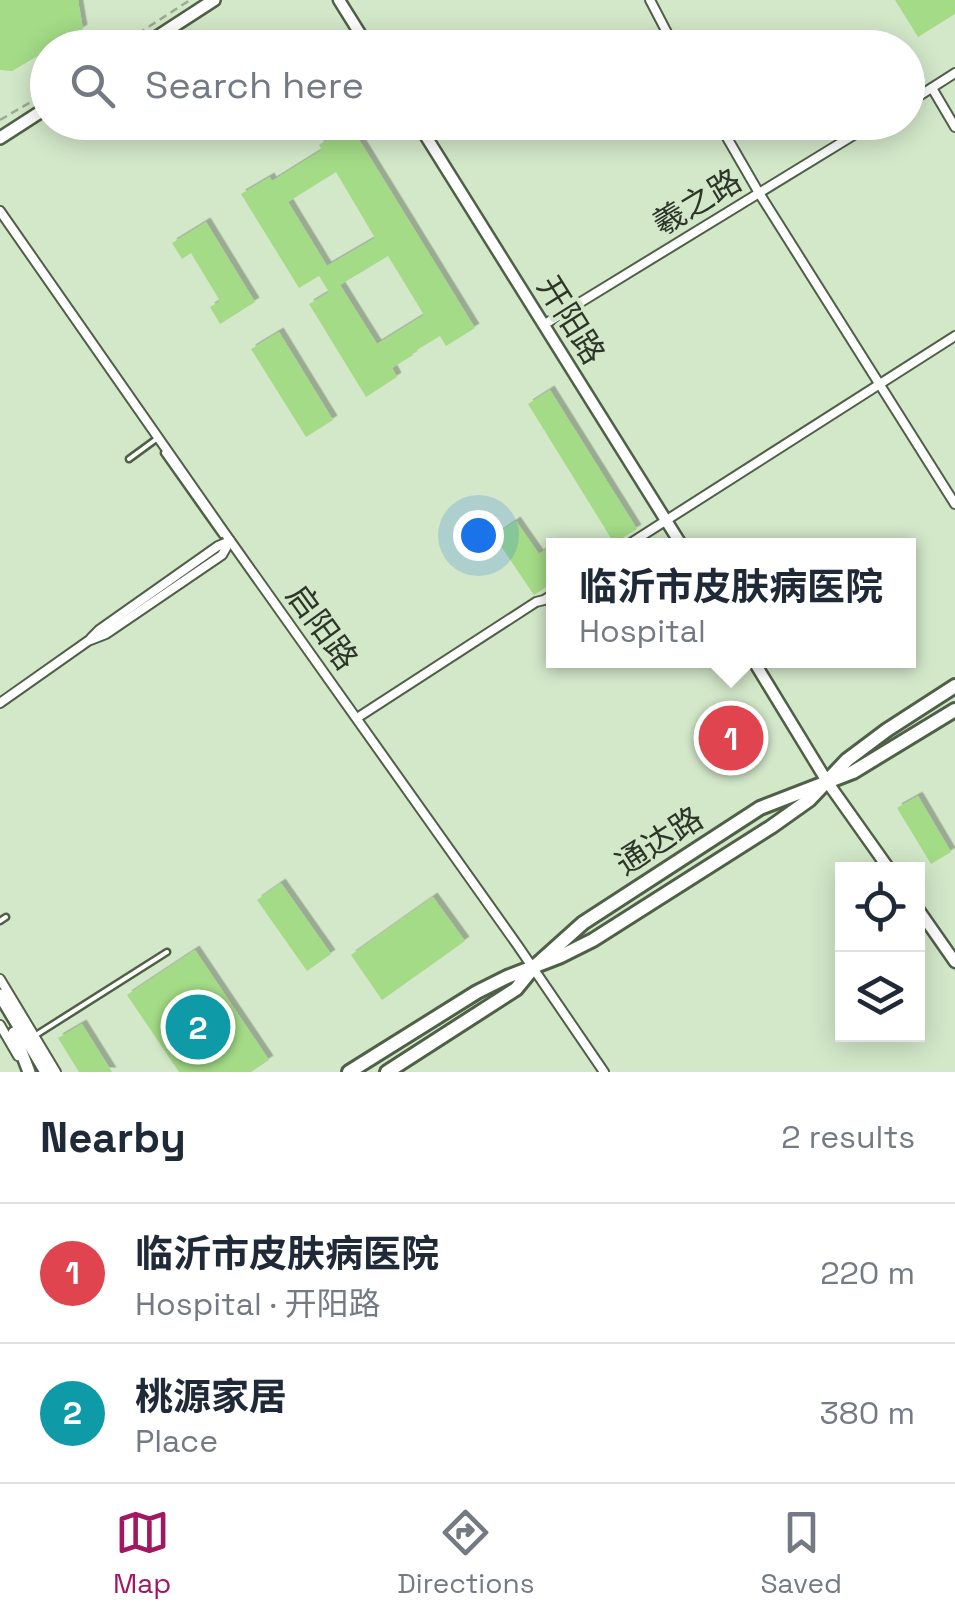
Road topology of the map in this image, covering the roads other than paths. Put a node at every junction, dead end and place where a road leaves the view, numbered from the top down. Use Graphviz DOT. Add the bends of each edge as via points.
graph roads {
  1 [pos="214,0"];
  2 [pos="339,0"];
  3 [pos="650,0"];
  4 [pos="168,30"];
  5 [pos="358,30"];
  6 [pos="666,30"];
  7 [pos="955,73"];
  8 [pos="932,88"];
  9 [pos="925,92"];
  10 [pos="30,119"];
  11 [pos="955,127"];
  12 [pos="0,138"];
  13 [pos="427,140"];
  14 [pos="728,140"];
  15 [pos="846,140"];
  16 [pos="759,193"];
  17 [pos="0,211"];
  18 [pos="544,324"];
  19 [pos="955,336"];
  20 [pos="880,384"];
  21 [pos="155,436"];
  22 [pos="130,459"];
  23 [pos="955,504"];
  24 [pos="666,519"];
  25 [pos="638,538"];
  26 [pos="677,538"];
  27 [pos="230,541"];
  28 [pos="546,599"];
  29 [pos="758,668"];
  30 [pos="955,686"];
  31 [pos="0,702"];
  32 [pos="955,710"];
  33 [pos="357,718"];
  34 [pos="828,783"];
  35 [pos="884,862"];
  36 [pos="925,919"];
  37 [pos="167,952"];
  38 [pos="955,962"];
  39 [pos="534,967"];
  40 [pos="0,979"];
  41 [pos="0,995"];
  42 [pos="0,1009"];
  43 [pos="0,1025"];
  44 [pos="15,1028"];
  45 [pos="37,1039"];
  46 [pos="28,1072"];
  47 [pos="38,1072"];
  48 [pos="46,1072"];
  49 [pos="56,1072"];
  50 [pos="349,1072"];
  51 [pos="387,1072"];
  52 [pos="604,1072"];
  1 -- 4 [label="main road"];
  2 -- 5 [label="street"];
  3 -- 6 [label="street"];
  7 -- 8 [label="street"];
  8 -- 9 [label="street"];
  8 -- 11 [label="street"];
  10 -- 12 [label="main road"];
  13 -- 18 [label="street, 开阳路"];
  14 -- 16 [label="street"];
  15 -- 16 [label="street, 羲之路"];
  16 -- 18 [label="street, 羲之路"];
  16 -- 20 [label="street"];
  17 -- 21 [label="street, 启阳路"];
  18 -- 24 [label="street, 开阳路"];
  19 -- 20 [label="street"];
  20 -- 23 [label="street"];
  20 -- 24 [label="street"];
  21 -- 22 [label="lane"];
  21 -- 27 [label="street, 启阳路"];
  24 -- 25 [label="street"];
  24 -- 26 [label="street, 开阳路"];
  27 -- 31 [label="street"];
  27 -- 33 [label="street, 启阳路"];
  28 -- 33 [label="street"];
  29 -- 34 [label="street"];
  30 -- 34 [label="main road, 通达路" via="847,760"];
  32 -- 34 [label="main road, 通达路"];
  33 -- 39 [label="street, 启阳路"];
  34 -- 35 [label="street"];
  34 -- 39 [label="main road, 通达路" via="593,940"];
  34 -- 39 [label="main road, 通达路" via="760,808 583,923"];
  36 -- 38 [label="street"];
  37 -- 45 [label="lane"];
  39 -- 50 [label="main road, 通达路" via="477,992"];
  39 -- 51 [label="main road, 通达路" via="516,989"];
  39 -- 52 [label="street, 启阳路"];
  40 -- 45 [label="street"];
  41 -- 44 [label="main road"];
  42 -- 44 [label="main road"];
  43 -- 46 [label="street"];
  44 -- 45 [label="main road"];
  44 -- 46 [label="main road"];
  44 -- 47 [label="main road"];
  44 -- 48 [label="main road"];
  45 -- 49 [label="street"];
}
